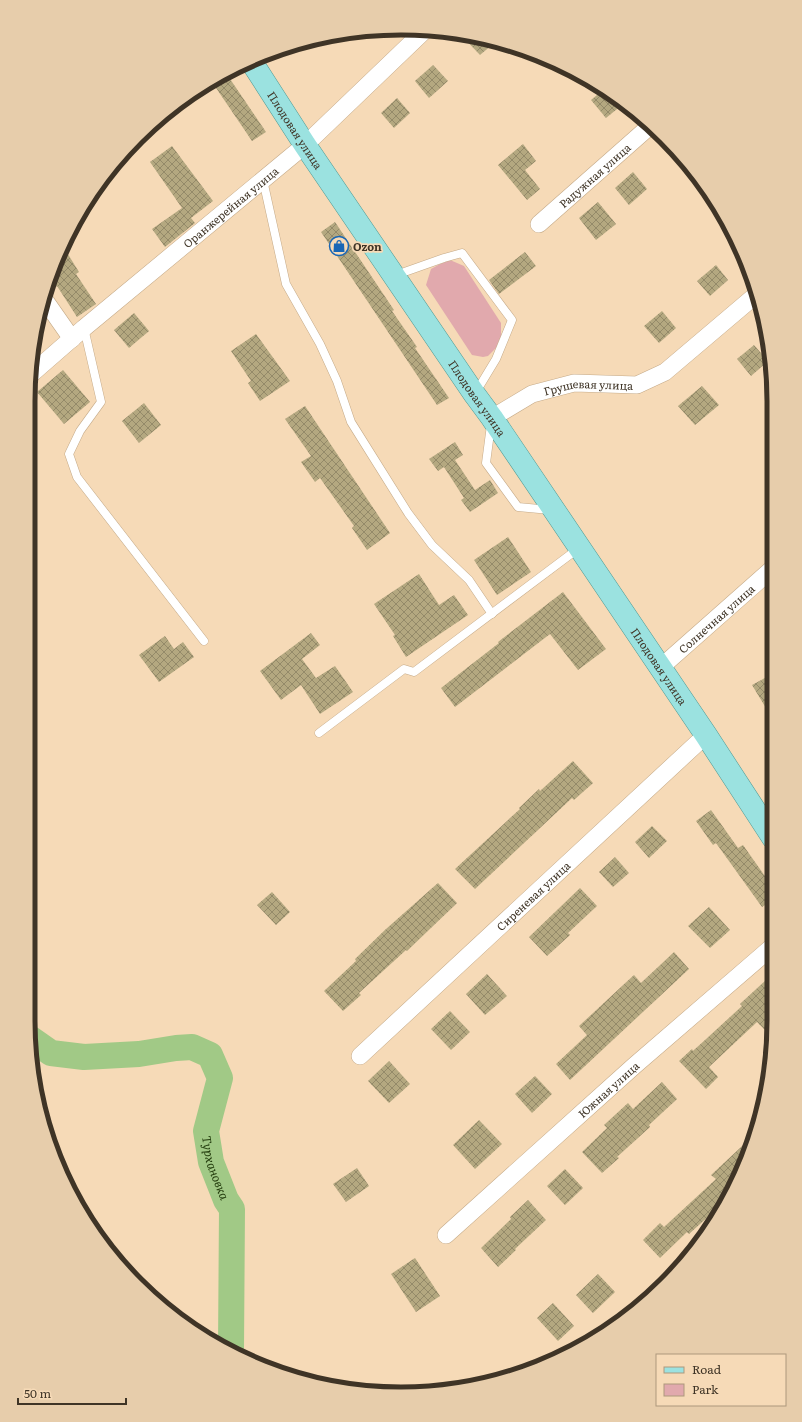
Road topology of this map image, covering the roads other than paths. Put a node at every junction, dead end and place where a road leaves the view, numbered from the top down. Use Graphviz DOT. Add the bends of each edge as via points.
graph roads {
  1 [pos="419,36"];
  2 [pos="255,66"];
  3 [pos="646,130"];
  4 [pos="305,145"];
  5 [pos="263,180"];
  6 [pos="539,224"];
  7 [pos="394,276"];
  8 [pos="753,298"];
  9 [pos="48,303"];
  10 [pos="78,333"];
  11 [pos="37,369"];
  12 [pos="475,395"];
  13 [pos="492,418"];
  14 [pos="554,510"];
  15 [pos="580,548"];
  16 [pos="767,573"];
  17 [pos="492,614"];
  18 [pos="204,641"];
  19 [pos="660,668"];
  20 [pos="319,732"];
  21 [pos="706,735"];
  22 [pos="767,830"];
  23 [pos="767,951"];
  24 [pos="360,1056"];
  25 [pos="446,1235"];
  1 -- 4 [label="street, Оранжерейная улица"];
  2 -- 4 [label="main road, Плодовая улица"];
  3 -- 6 [label="street, Радужная улица"];
  4 -- 5 [label="street, Оранжерейная улица"];
  4 -- 7 [label="main road, Плодовая улица"];
  5 -- 10 [label="street, Оранжерейная улица"];
  5 -- 17 [label="lane" via="286,284 320,344 337,381 351,422 408,514 432,545 469,580"];
  7 -- 12 [label="main road, Плодовая улица"];
  7 -- 12 [label="lane" via="462,253 512,320 496,359"];
  8 -- 13 [label="street, Грушевая улица" via="665,372 644,382 637,385 574,383 532,394"];
  9 -- 10 [label="street"];
  10 -- 11 [label="street, Оранжерейная улица"];
  10 -- 18 [label="lane" via="101,402 80,431 69,454 76,477"];
  12 -- 13 [label="main road, Плодовая улица"];
  13 -- 14 [label="main road, Плодовая улица"];
  13 -- 14 [label="lane" via="486,463 518,507"];
  14 -- 15 [label="main road, Плодовая улица"];
  15 -- 17 [label="lane"];
  15 -- 19 [label="main road, Плодовая улица"];
  16 -- 19 [label="street, Солнечная улица"];
  17 -- 20 [label="lane" via="414,672 404,669"];
  19 -- 21 [label="main road, Плодовая улица"];
  21 -- 22 [label="main road, Плодовая улица"];
  21 -- 24 [label="street, Сиреневая улица"];
  23 -- 25 [label="street, Южная улица" via="634,1066"];
}
